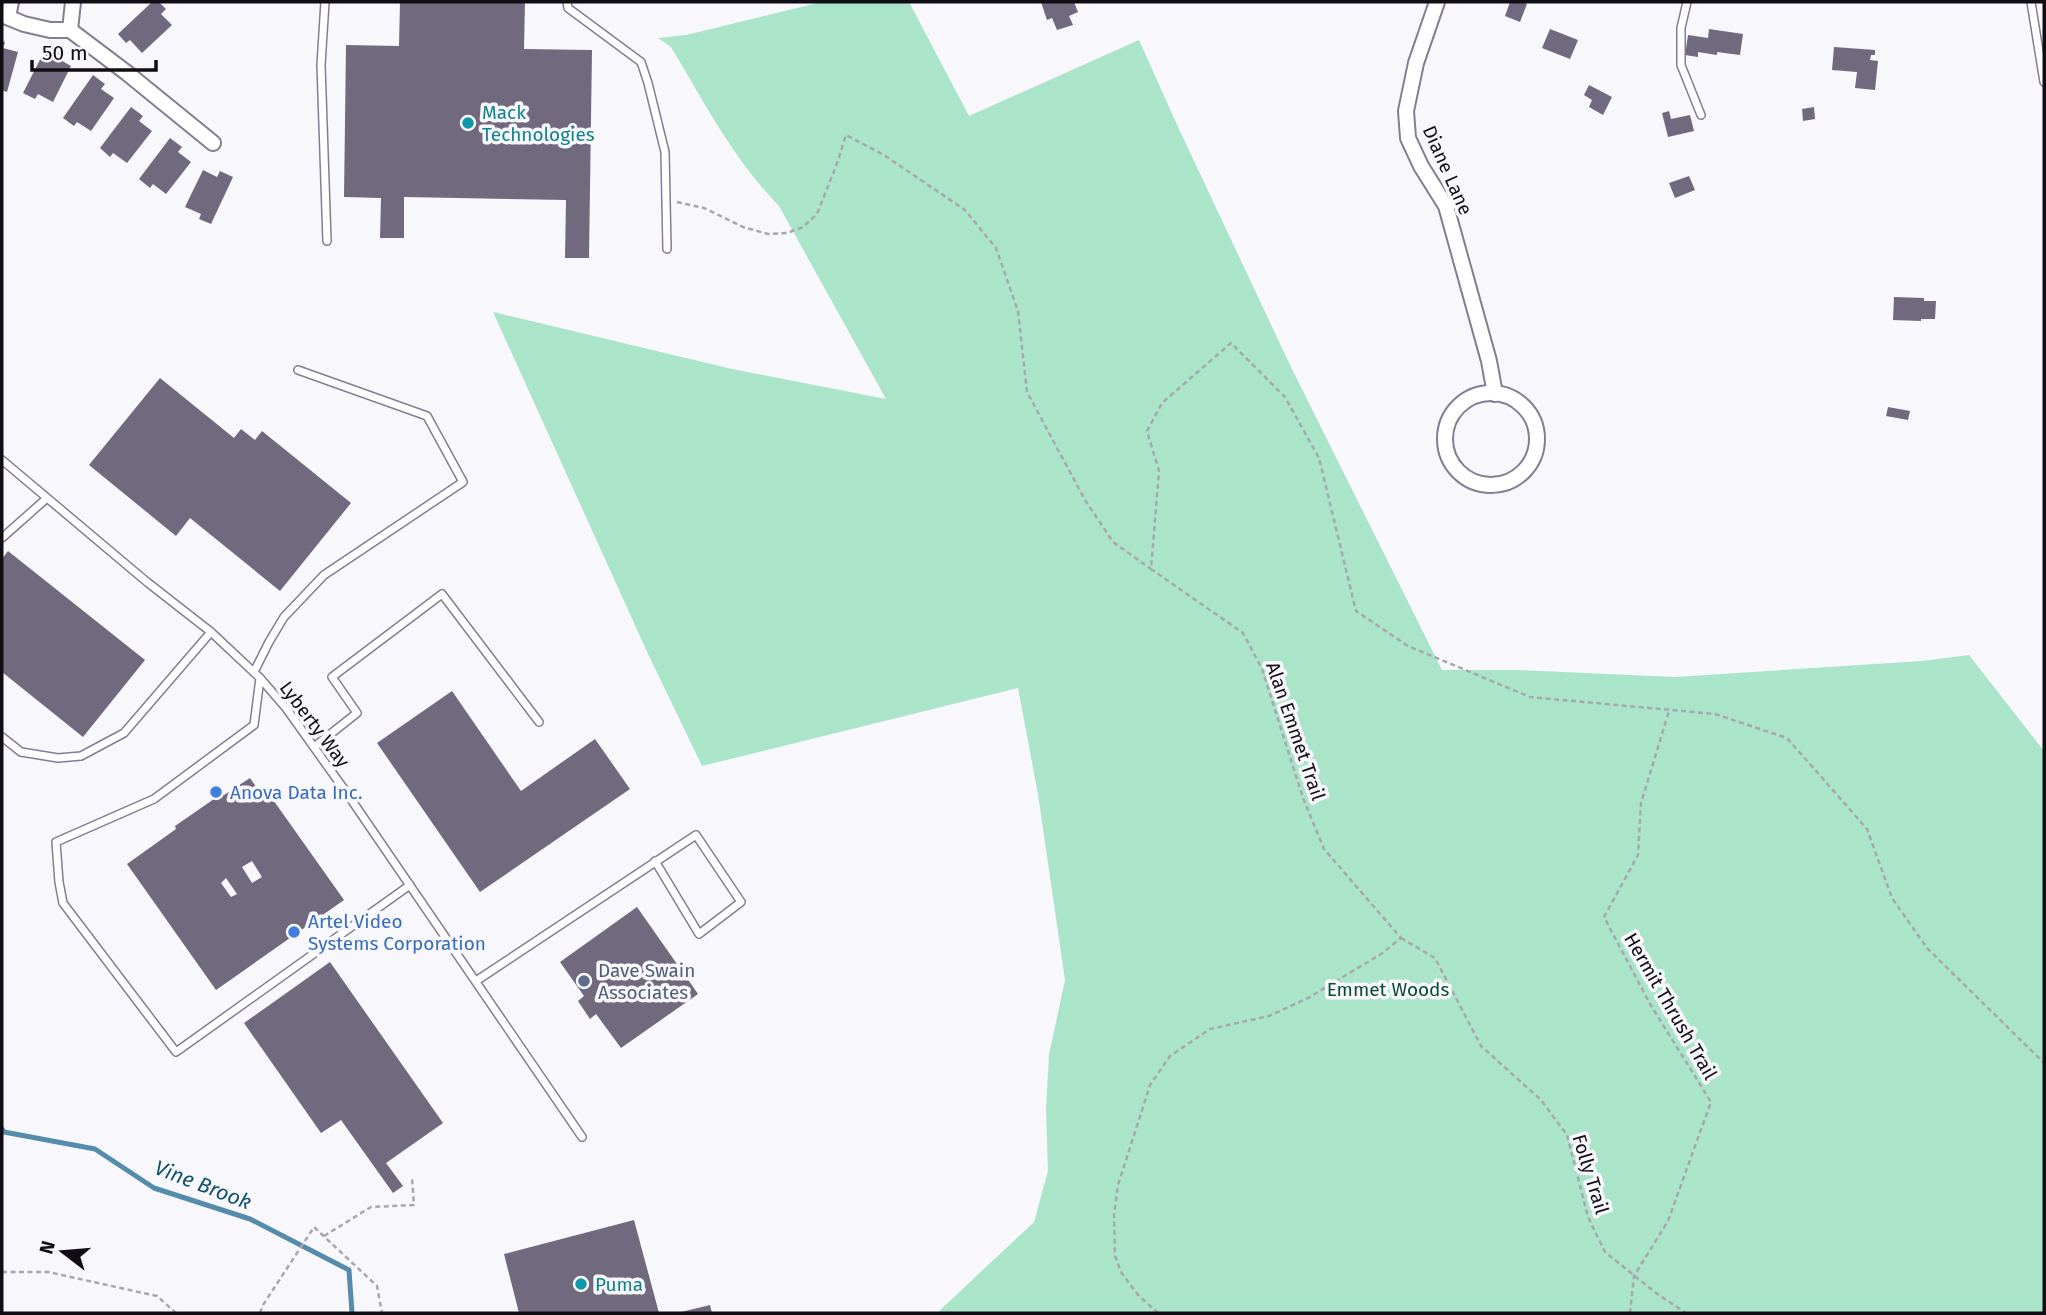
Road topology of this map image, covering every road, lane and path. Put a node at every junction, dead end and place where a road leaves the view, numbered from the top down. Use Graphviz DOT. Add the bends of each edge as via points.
graph roads {
  1 [pos="11,2"];
  2 [pos="73,2"];
  3 [pos="326,2"];
  4 [pos="566,2"];
  5 [pos="1437,2"];
  6 [pos="1687,2"];
  7 [pos="2031,2"];
  8 [pos="5,16"];
  9 [pos="69,30"];
  10 [pos="2044,82"];
  11 [pos="1701,115"];
  12 [pos="213,143"];
  13 [pos="666,200"];
  14 [pos="327,241"];
  15 [pos="667,249"];
  16 [pos="298,370"];
  17 [pos="1495,394"];
  18 [pos="2,460"];
  19 [pos="47,498"];
  20 [pos="2,538"];
  21 [pos="1151,569"];
  22 [pos="211,632"];
  23 [pos="257,675"];
  24 [pos="1669,710"];
  25 [pos="539,722"];
  26 [pos="2,737"];
  27 [pos="314,747"];
  28 [pos="655,861"];
  29 [pos="410,885"];
  30 [pos="1401,938"];
  31 [pos="475,981"];
  32 [pos="2044,1063"];
  33 [pos="582,1137"];
  34 [pos="412,1178"];
  35 [pos="324,1236"];
  36 [pos="2,1272"];
  37 [pos="1634,1276"];
  38 [pos="176,1313"];
  39 [pos="260,1313"];
  40 [pos="382,1313"];
  41 [pos="1158,1313"];
  42 [pos="1630,1313"];
  43 [pos="1686,1313"];
  1 -- 8 [label="street"];
  2 -- 9 [label="street"];
  3 -- 14 [label="lane" via="321,65"];
  4 -- 13 [label="lane" via="641,62 665,152"];
  5 -- 17 [label="street, Diane Lane" via="1416,63 1406,111 1408,138 1446,206"];
  6 -- 11 [label="lane" via="1681,65"];
  7 -- 10 [label="lane"];
  8 -- 9 [label="street" via="51,30"];
  9 -- 12 [label="street"];
  13 -- 15 [label="lane"];
  13 -- 21 [label="path, Alan Emmet Trail" via="704,208 768,234 787,233 817,214 846,135 893,160 965,210 996,248 1018,311 1027,392 1113,542"];
  16 -- 23 [label="lane" via="427,416 463,482 324,575 284,617"];
  17 -- 17 [label="street" via="1518,402 1528,412 1537,440 1535,454 1517,478 1489,485 1461,475 1446,449 1446,433 1460,405 1473,397"];
  18 -- 19 [label="lane, Lyberty Way"];
  19 -- 20 [label="lane"];
  19 -- 22 [label="lane, Lyberty Way"];
  21 -- 24 [label="path" via="1159,471 1147,431 1162,403 1231,343 1285,397 1319,458 1356,611 1408,646 1530,697"];
  21 -- 30 [label="path, Alan Emmet Trail" via="1243,633 1262,669 1324,849"];
  22 -- 23 [label="lane, Lyberty Way"];
  22 -- 26 [label="lane" via="124,733 81,756 58,758 21,752"];
  23 -- 27 [label="lane, Lyberty Way"];
  23 -- 29 [label="lane" via="254,725 154,799 56,842 63,903 79,925 176,1052"];
  24 -- 32 [label="path" via="1715,714 1787,738 1867,829 1892,898 1927,948"];
  24 -- 37 [label="path, Hermit Thrush Trail" via="1641,803 1638,855 1604,917 1650,1004 1711,1102 1668,1221"];
  25 -- 27 [label="lane" via="442,594 332,677 356,713"];
  27 -- 29 [label="lane, Lyberty Way"];
  28 -- 28 [label="lane" via="696,835 741,902 699,934"];
  28 -- 31 [label="lane"];
  29 -- 31 [label="lane, Lyberty Way"];
  30 -- 37 [label="path, Folly Trail" via="1435,958 1481,1046 1541,1100 1567,1135 1588,1217 1605,1252"];
  30 -- 41 [label="path" via="1381,954 1269,1016 1210,1029 1170,1056 1150,1085 1118,1185 1115,1256 1138,1295"];
  31 -- 33 [label="lane, Lyberty Way"];
  34 -- 35 [label="path" via="414,1205 371,1207"];
  35 -- 39 [label="path" via="314,1227"];
  35 -- 40 [label="path" via="377,1286"];
  36 -- 38 [label="path" via="48,1272 157,1296"];
  37 -- 42 [label="path, Hermit Thrush Trail"];
  37 -- 43 [label="path, Folly Trail"];
}
